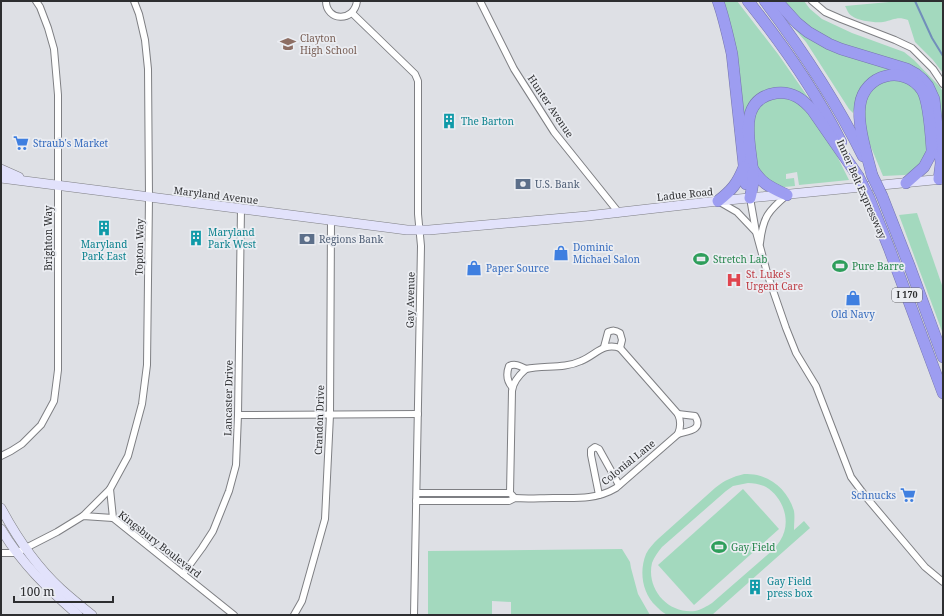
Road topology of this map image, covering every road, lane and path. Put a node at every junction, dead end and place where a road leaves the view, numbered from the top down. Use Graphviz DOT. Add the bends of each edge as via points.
graph roads {
  1 [pos="36,1"];
  2 [pos="134,1"];
  3 [pos="326,1"];
  4 [pos="357,1"];
  5 [pos="480,1"];
  6 [pos="718,1"];
  7 [pos="748,1"];
  8 [pos="765,1"];
  9 [pos="777,1"];
  10 [pos="812,1"];
  11 [pos="352,13"];
  12 [pos="943,84"];
  13 [pos="938,151"];
  14 [pos="748,167"];
  15 [pos="1,169"];
  16 [pos="872,175"];
  17 [pos="858,176"];
  18 [pos="1,178"];
  19 [pos="941,179"];
  20 [pos="31,182"];
  21 [pos="906,183"];
  22 [pos="58,185"];
  23 [pos="787,195"];
  24 [pos="149,197"];
  25 [pos="750,198"];
  26 [pos="718,201"];
  27 [pos="240,209"];
  28 [pos="619,213"];
  29 [pos="331,220"];
  30 [pos="424,230"];
  31 [pos="756,232"];
  32 [pos="760,246"];
  33 [pos="604,347"];
  34 [pos="620,348"];
  35 [pos="943,357"];
  36 [pos="526,369"];
  37 [pos="512,387"];
  38 [pos="943,393"];
  39 [pos="418,414"];
  40 [pos="678,414"];
  41 [pos="238,415"];
  42 [pos="330,415"];
  43 [pos="678,434"];
  44 [pos="1,456"];
  45 [pos="619,485"];
  46 [pos="110,489"];
  47 [pos="417,493"];
  48 [pos="493,493"];
  49 [pos="510,493"];
  50 [pos="599,495"];
  51 [pos="515,498"];
  52 [pos="416,501"];
  53 [pos="494,501"];
  54 [pos="1,508"];
  55 [pos="82,516"];
  56 [pos="113,518"];
  57 [pos="1,529"];
  58 [pos="26,548"];
  59 [pos="1,553"];
  60 [pos="16,553"];
  61 [pos="183,574"];
  62 [pos="943,582"];
  63 [pos="90,614"];
  64 [pos="78,615"];
  65 [pos="234,615"];
  66 [pos="294,615"];
  67 [pos="414,615"];
  1 -- 22 [label="street, Brighton Way" via="54,49 58,95"];
  2 -- 24 [label="street, Topton Way" via="145,40 148,66"];
  3 -- 11 [label="street" via="329,12 335,16 347,16"];
  4 -- 11 [label="street"];
  5 -- 28 [label="street, Hunter Avenue" via="514,69 554,132"];
  6 -- 14 [label="highway" via="732,54"];
  7 -- 17 [label="highway, Inner Belt Expressway / I 170" via="772,31 813,92"];
  8 -- 16 [label="highway, Inner Belt Expressway / I 170" via="823,84 848,126"];
  9 -- 13 [label="highway" via="797,23 824,42 907,69 922,78 934,100"];
  10 -- 12 [label="street" via="825,12 912,48 933,69"];
  11 -- 30 [label="street, Gay Avenue" via="415,74 418,81 418,214"];
  13 -- 16 [label="highway" via="922,90 906,78 887,75 866,89 859,114"];
  13 -- 19 [label="highway" via="934,164"];
  13 -- 21 [label="highway"];
  14 -- 17 [label="highway" via="749,115 764,97 785,93 794,95 810,107"];
  14 -- 23 [label="highway" via="764,183"];
  14 -- 25 [label="highway" via="753,181"];
  14 -- 26 [label="highway" via="730,192"];
  15 -- 20 [label="main road"];
  16 -- 35 [label="highway, Inner Belt Expressway / I 170, bridge"];
  17 -- 38 [label="highway, Inner Belt Expressway / I 170, bridge" via="891,253"];
  18 -- 20 [label="main road, Maryland Avenue"];
  19 -- 21 [label="main road, Ladue Road"];
  20 -- 22 [label="main road, Maryland Avenue"];
  21 -- 23 [label="main road, Ladue Road"];
  22 -- 24 [label="main road, Maryland Avenue"];
  22 -- 44 [label="street, Brighton Way" via="58,370 54,401 41,425 22,444"];
  23 -- 25 [label="main road, Ladue Road"];
  23 -- 32 [label="street" via="769,212 763,225"];
  24 -- 27 [label="main road, Maryland Avenue"];
  24 -- 46 [label="street, Topton Way" via="147,365 142,404 128,456"];
  25 -- 26 [label="main road, Ladue Road"];
  25 -- 31 [label="street"];
  26 -- 28 [label="main road, Ladue Road"];
  26 -- 31 [label="street" via="737,212"];
  27 -- 29 [label="main road, Maryland Avenue"];
  27 -- 41 [label="street, Lancaster Drive"];
  28 -- 30 [label="main road, Ladue Road"];
  29 -- 30 [label="main road, Maryland Avenue"];
  29 -- 42 [label="street, Crandon Drive"];
  30 -- 39 [label="street, Gay Avenue" via="421,246"];
  31 -- 32 [label="street"];
  32 -- 62 [label="street" via="793,346 816,386 851,477 924,567"];
  33 -- 34 [label="street"];
  33 -- 34 [label="street" via="608,332 616,330 622,340"];
  33 -- 36 [label="street" via="571,365"];
  34 -- 40 [label="street"];
  36 -- 37 [label="street"];
  36 -- 37 [label="street" via="519,365 509,366 507,371"];
  37 -- 49 [label="street"];
  39 -- 42 [label="street"];
  39 -- 47 [label="street, Gay Avenue"];
  40 -- 43 [label="street" via="681,423"];
  40 -- 43 [label="street, Colonial Lane" via="695,416 698,426"];
  41 -- 42 [label="street"];
  41 -- 61 [label="street, Lancaster Drive" via="236,465 229,491 213,531"];
  42 -- 66 [label="street, Crandon Drive" via="325,519 302,601"];
  43 -- 45 [label="street, Colonial Lane"];
  45 -- 50 [label="street, Colonial Lane"];
  45 -- 50 [label="street" via="599,449 594,447 590,455"];
  46 -- 55 [label="street, Topton Way"];
  46 -- 56 [label="street"];
  47 -- 48 [label="street"];
  47 -- 52 [label="street, Gay Avenue"];
  48 -- 49 [label="street"];
  48 -- 53 [label="street" via="497,498"];
  49 -- 51 [label="street"];
  50 -- 51 [label="street, Colonial Lane" via="585,498"];
  51 -- 53 [label="street, Colonial Lane" via="509,501"];
  52 -- 53 [label="street, Colonial Lane"];
  52 -- 67 [label="street, Gay Avenue"];
  54 -- 58 [label="main road"];
  55 -- 56 [label="street, Kingsbury Boulevard"];
  55 -- 58 [label="street"];
  56 -- 61 [label="street, Kingsbury Boulevard"];
  57 -- 60 [label="main road"];
  58 -- 60 [label="street"];
  58 -- 63 [label="main road" via="53,581"];
  59 -- 60 [label="street"];
  60 -- 64 [label="main road" via="49,590"];
  61 -- 65 [label="street, Kingsbury Boulevard"];
}
